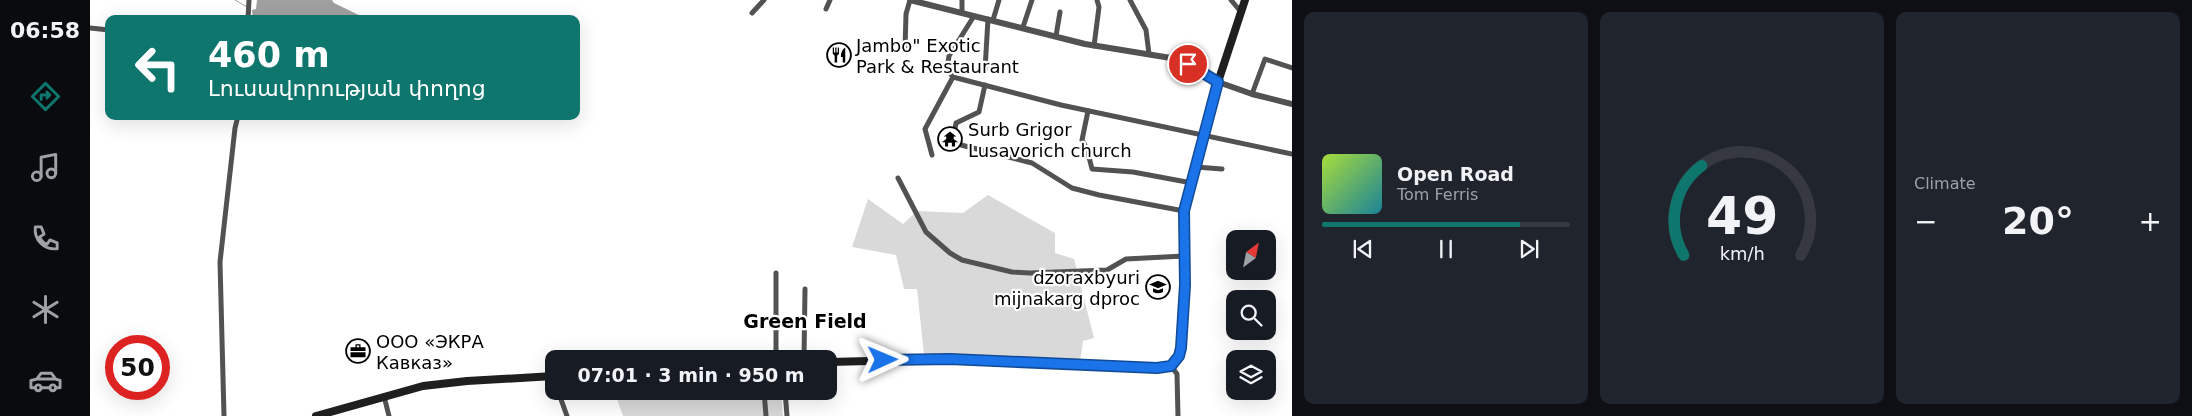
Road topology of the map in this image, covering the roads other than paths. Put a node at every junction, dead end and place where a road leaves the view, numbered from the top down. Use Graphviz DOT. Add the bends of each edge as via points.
graph roads {
  1 [pos="249,0"];
  2 [pos="764,0"];
  3 [pos="830,0"];
  4 [pos="910,0"];
  5 [pos="962,0"];
  6 [pos="999,0"];
  7 [pos="1032,0"];
  8 [pos="1097,0"];
  9 [pos="1130,0"];
  10 [pos="1231,0"];
  11 [pos="1245,0"];
  12 [pos="826,9"];
  13 [pos="1060,12"];
  14 [pos="1242,12"];
  15 [pos="752,13"];
  16 [pos="962,13"];
  17 [pos="248,15"];
  18 [pos="974,16"];
  19 [pos="991,19"];
  20 [pos="1023,27"];
  21 [pos="90,28"];
  22 [pos="105,30"];
  23 [pos="1056,36"];
  24 [pos="1094,46"];
  25 [pos="904,49"];
  26 [pos="1149,54"];
  27 [pos="1292,68"];
  28 [pos="984,70"];
  29 [pos="954,77"];
  30 [pos="1218,82"];
  31 [pos="984,85"];
  32 [pos="1252,94"];
  33 [pos="1292,104"];
  34 [pos="1088,111"];
  35 [pos="237,120"];
  36 [pos="1204,137"];
  37 [pos="1292,154"];
  38 [pos="932,155"];
  39 [pos="1196,167"];
  40 [pos="1222,169"];
  41 [pos="898,178"];
  42 [pos="1192,183"];
  43 [pos="1184,211"];
  44 [pos="1184,256"];
  45 [pos="776,273"];
  46 [pos="805,289"];
  47 [pos="776,350"];
  48 [pos="804,350"];
  49 [pos="837,362"];
  50 [pos="1171,366"];
  51 [pos="545,377"];
  52 [pos="384,395"];
  53 [pos="561,400"];
  54 [pos="765,400"];
  55 [pos="786,400"];
  56 [pos="224,416"];
  57 [pos="316,416"];
  58 [pos="389,416"];
  59 [pos="567,416"];
  60 [pos="766,416"];
  61 [pos="787,416"];
  62 [pos="1178,416"];
  1 -- 17 [label="street"];
  2 -- 15 [label="street"];
  3 -- 12 [label="street"];
  4 -- 16 [label="street"];
  4 -- 25 [label="street"];
  5 -- 16 [label="street"];
  6 -- 19 [label="street"];
  7 -- 20 [label="street"];
  8 -- 24 [label="street"];
  9 -- 26 [label="street" via="1146,30"];
  10 -- 14 [label="street"];
  11 -- 14 [label="main road"];
  13 -- 23 [label="street"];
  14 -- 30 [label="main road"];
  16 -- 18 [label="street"];
  18 -- 19 [label="street"];
  18 -- 29 [label="street" via="950,56 947,69"];
  19 -- 20 [label="street"];
  19 -- 28 [label="street"];
  20 -- 23 [label="street"];
  21 -- 22 [label="street"];
  23 -- 24 [label="street"];
  24 -- 26 [label="street"];
  26 -- 30 [label="street" via="1177,59"];
  27 -- 32 [label="street" via="1265,59"];
  29 -- 31 [label="street"];
  29 -- 38 [label="street" via="925,129"];
  30 -- 32 [label="street"];
  30 -- 36 [label="main road"];
  31 -- 34 [label="street"];
  31 -- 43 [label="street" via="979,112 956,123 954,134 960,145 1032,163 1072,188"];
  32 -- 33 [label="street"];
  34 -- 36 [label="street"];
  34 -- 42 [label="street" via="1082,140 1092,169 1133,172"];
  35 -- 56 [label="street" via="220,262"];
  36 -- 37 [label="street"];
  36 -- 39 [label="main road"];
  39 -- 40 [label="street"];
  39 -- 42 [label="main road"];
  41 -- 44 [label="street" via="926,232 962,260 1030,273 1107,270 1126,260"];
  42 -- 43 [label="main road"];
  43 -- 44 [label="main road"];
  44 -- 50 [label="main road" via="1181,348"];
  45 -- 47 [label="street"];
  46 -- 48 [label="street"];
  49 -- 50 [label="main road" via="950,359"];
  50 -- 62 [label="street" via="1177,374"];
  51 -- 52 [label="main road" via="467,381"];
  52 -- 57 [label="main road"];
  52 -- 58 [label="street"];
  53 -- 59 [label="street"];
  54 -- 60 [label="street"];
  55 -- 61 [label="street"];
}
